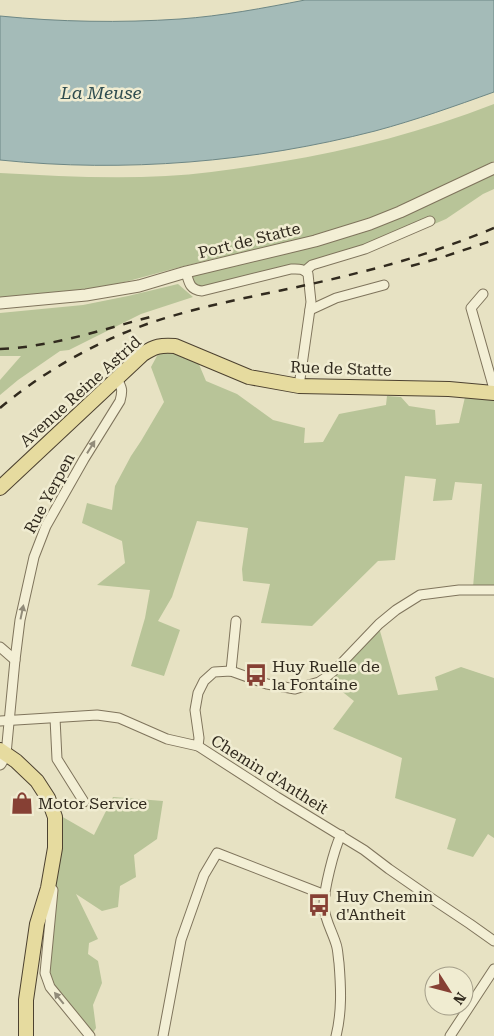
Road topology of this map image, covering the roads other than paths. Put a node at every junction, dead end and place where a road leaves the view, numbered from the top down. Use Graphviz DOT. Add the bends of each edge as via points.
graph roads {
  1 [pos="494,168"];
  2 [pos="430,221"];
  3 [pos="305,270"];
  4 [pos="186,272"];
  5 [pos="384,285"];
  6 [pos="483,294"];
  7 [pos="0,304"];
  8 [pos="310,310"];
  9 [pos="163,345"];
  10 [pos="117,379"];
  11 [pos="300,386"];
  12 [pos="494,391"];
  13 [pos="0,488"];
  14 [pos="494,590"];
  15 [pos="236,621"];
  16 [pos="0,647"];
  17 [pos="15,660"];
  18 [pos="230,671"];
  19 [pos="55,718"];
  20 [pos="4,721"];
  21 [pos="198,746"];
  22 [pos="2,756"];
  23 [pos="84,802"];
  24 [pos="341,835"];
  25 [pos="48,888"];
  26 [pos="325,896"];
  27 [pos="494,942"];
  28 [pos="494,969"];
  29 [pos="26,1036"];
  30 [pos="90,1036"];
  31 [pos="163,1036"];
  32 [pos="336,1036"];
  33 [pos="450,1036"];
  1 -- 4 [label="street, Port de Statte" via="370,224"];
  2 -- 3 [label="street"];
  3 -- 4 [label="street" via="291,269 202,291 190,285"];
  3 -- 8 [label="street"];
  4 -- 7 [label="street, Port de Statte" via="140,286"];
  5 -- 8 [label="street" via="336,298"];
  6 -- 12 [label="street" via="471,308"];
  8 -- 11 [label="street"];
  9 -- 10 [label="main road, Avenue Reine Astrid" via="143,354"];
  9 -- 11 [label="main road, Rue de Statte" via="175,346 249,377"];
  10 -- 13 [label="main road, Avenue Reine Astrid"];
  17 -- 10 [label="street, Rue Yerpen, one-way" via="34,558 46,526 120,401 122,388"];
  11 -- 12 [label="main road, Rue de Statte"];
  14 -- 18 [label="street" via="420,595 379,624 319,682 295,689 267,684"];
  15 -- 18 [label="street"];
  16 -- 17 [label="street"];
  17 -- 20 [label="street, Rue Yerpen"];
  18 -- 21 [label="street" via="214,672 198,693 195,710"];
  19 -- 20 [label="street, Chemin d'Antheit"];
  19 -- 21 [label="street, Chemin d'Antheit" via="98,715 119,718 167,739"];
  19 -- 23 [label="street" via="57,759"];
  20 -- 22 [label="street, Rue Yerpen"];
  21 -- 24 [label="street, Chemin d'Antheit"];
  22 -- 25 [label="main road" via="27,770 37,781 55,817 56,848"];
  24 -- 26 [label="street"];
  24 -- 27 [label="street, Chemin d'Antheit"];
  25 -- 29 [label="main road" via="37,924 31,962"];
  30 -- 25 [label="street, one-way" via="50,987 45,973 52,890"];
  26 -- 31 [label="street" via="217,853 204,874 181,940"];
  26 -- 32 [label="street" via="324,906 336,945 340,977 341,1014"];
  28 -- 33 [label="street"];
}
